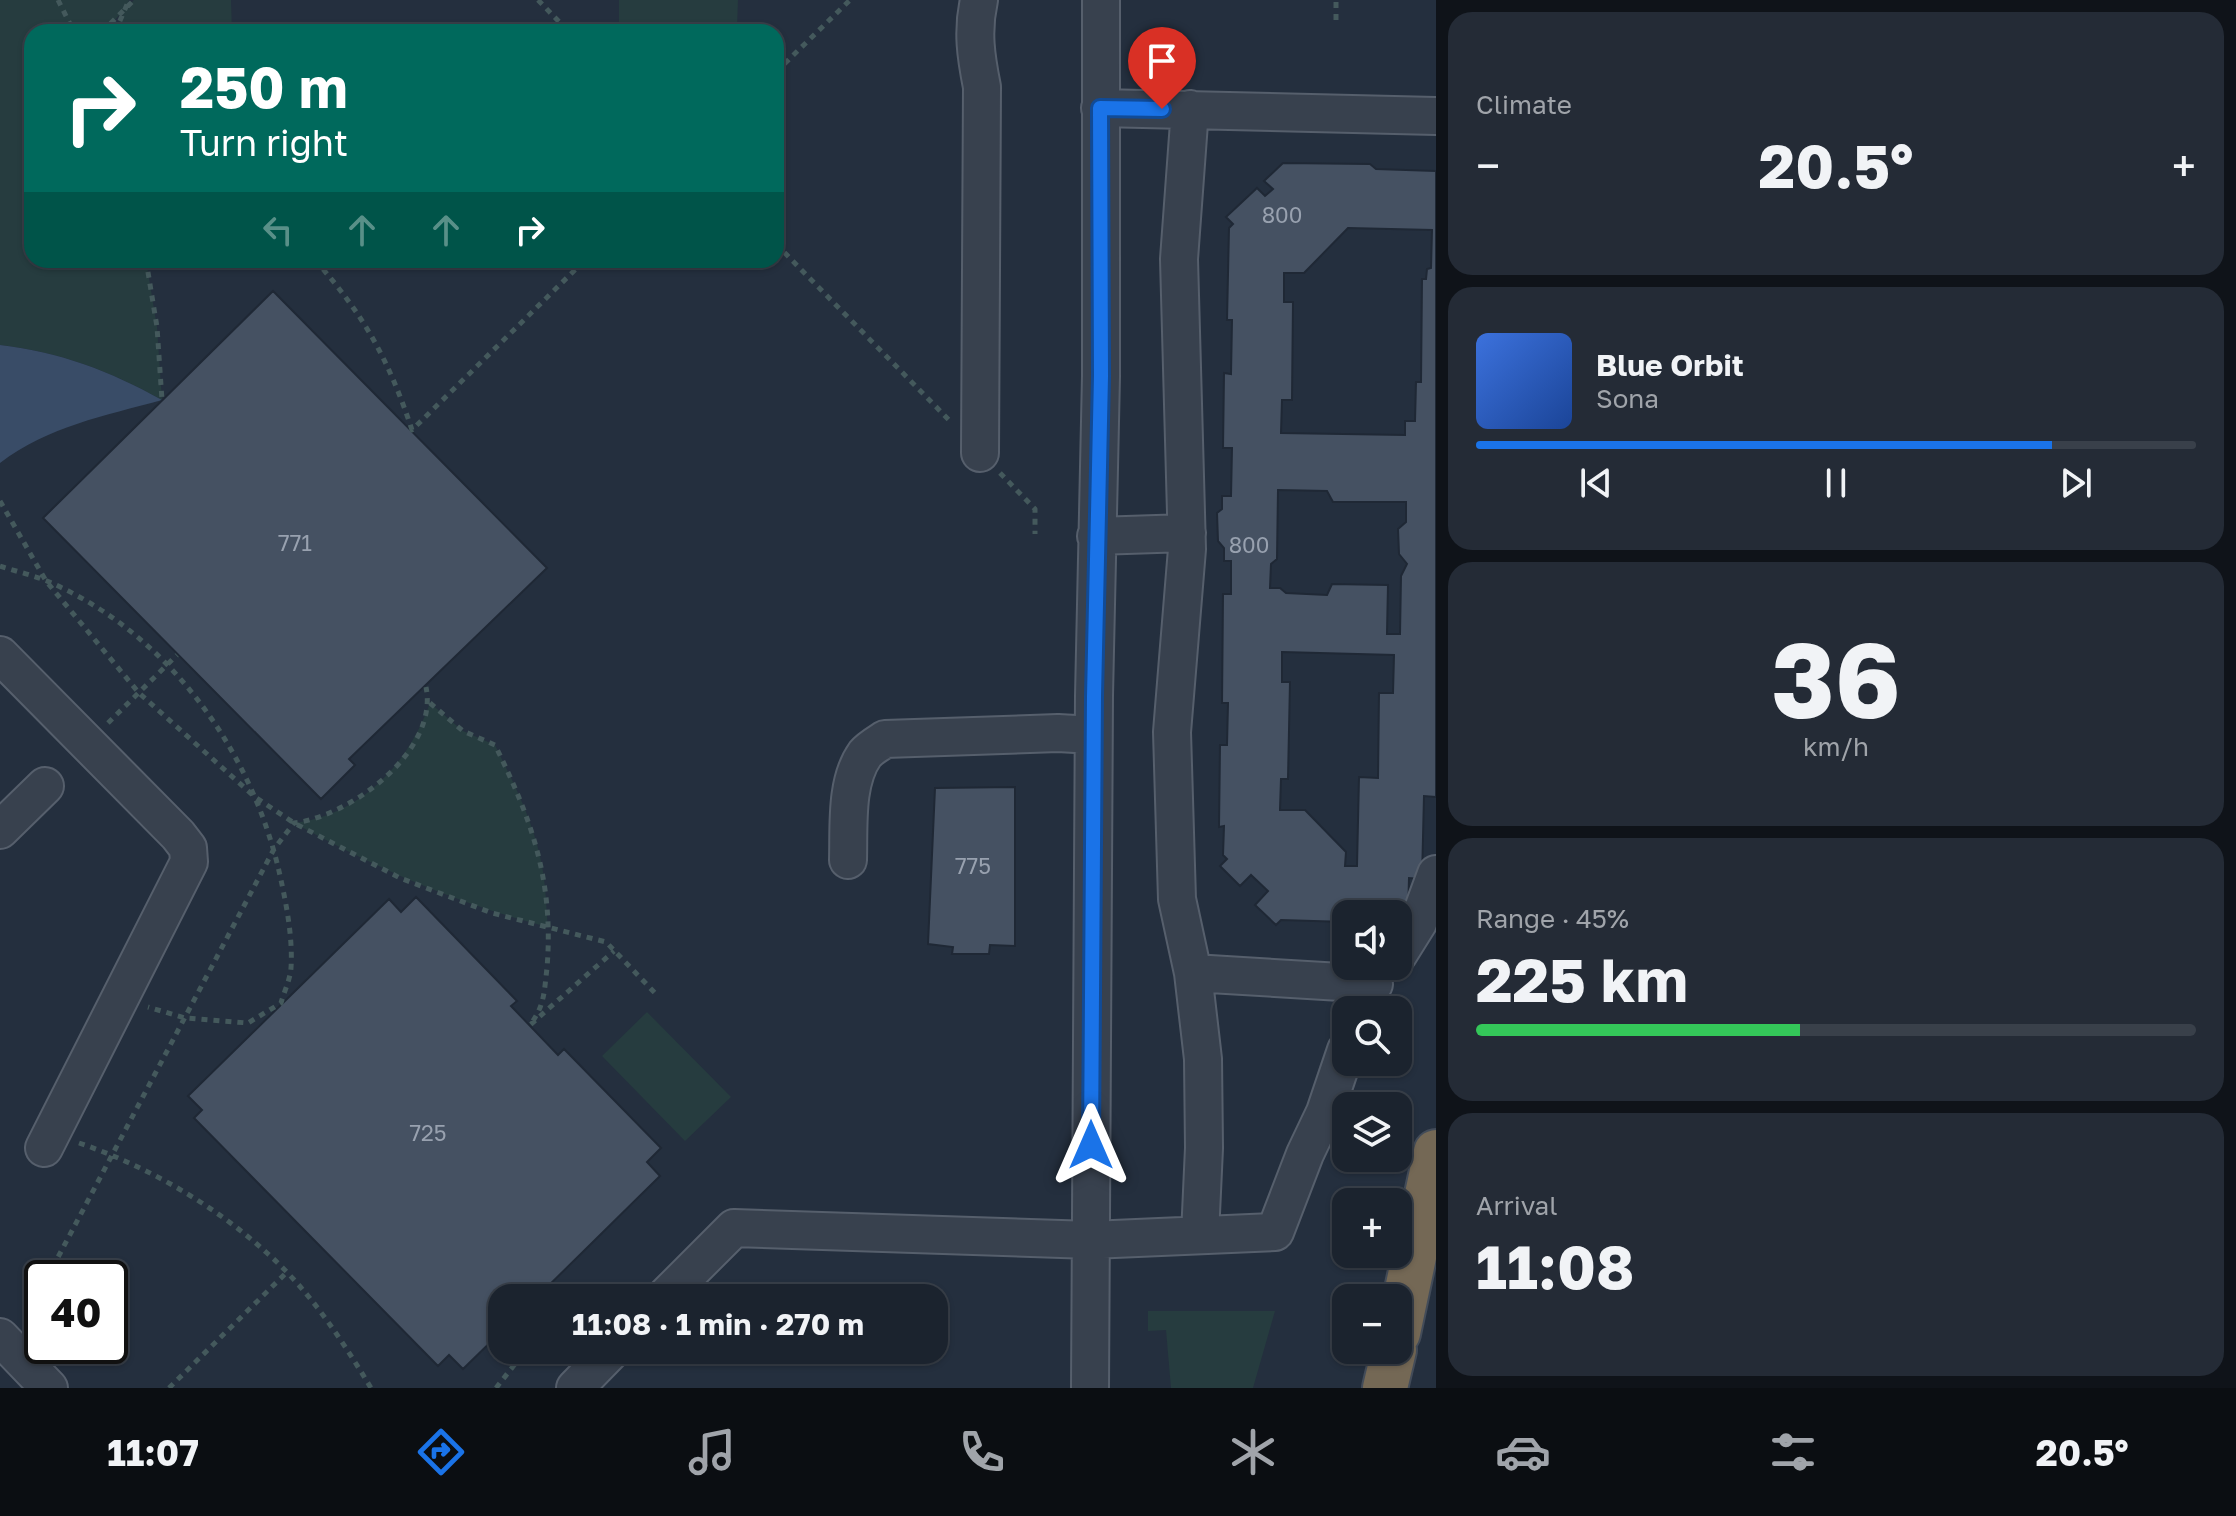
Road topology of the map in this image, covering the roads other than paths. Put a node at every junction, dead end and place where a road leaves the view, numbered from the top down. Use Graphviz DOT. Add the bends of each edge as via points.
graph roads {
  1 [pos="979,0"];
  2 [pos="1101,0"];
  3 [pos="1100,108"];
  4 [pos="1190,109"];
  5 [pos="1436,116"];
  6 [pos="980,453"];
  7 [pos="1187,533"];
  8 [pos="1096,536"];
  9 [pos="0,655"];
  10 [pos="1093,735"];
  11 [pos="45,786"];
  12 [pos="0,830"];
  13 [pos="848,860"];
  14 [pos="1436,874"];
  15 [pos="1412,931"];
  16 [pos="1193,973"];
  17 [pos="1375,987"];
  18 [pos="1337,1076"];
  19 [pos="59,1145"];
  20 [pos="1436,1152"];
  21 [pos="1200,1235"];
  22 [pos="1091,1240"];
  23 [pos="678,1284"];
  24 [pos="1408,1284"];
  25 [pos="0,1337"];
  26 [pos="598,1364"];
  27 [pos="1391,1364"];
  28 [pos="49,1388"];
  29 [pos="575,1388"];
  30 [pos="1090,1388"];
  31 [pos="1385,1388"];
  1 -- 6 [label="street" via="974,50 982,87"];
  2 -- 3 [label="street"];
  3 -- 4 [label="street"];
  3 -- 8 [label="street"];
  4 -- 5 [label="street"];
  4 -- 7 [label="street" via="1179,259"];
  7 -- 8 [label="street"];
  7 -- 16 [label="street" via="1172,732 1177,899"];
  8 -- 10 [label="street"];
  9 -- 19 [label="street" via="188,848 189,862"];
  10 -- 13 [label="street" via="885,739 866,752 856,772"];
  10 -- 22 [label="street"];
  11 -- 12 [label="street"];
  14 -- 15 [label="street"];
  16 -- 17 [label="street"];
  16 -- 21 [label="street" via="1203,1074"];
  18 -- 21 [label="street" via="1275,1232"];
  20 -- 24 [label="highway"];
  21 -- 22 [label="street"];
  22 -- 23 [label="street" via="734,1228"];
  22 -- 30 [label="street"];
  25 -- 28 [label="street"];
  26 -- 29 [label="street"];
  27 -- 31 [label="highway"];
}
